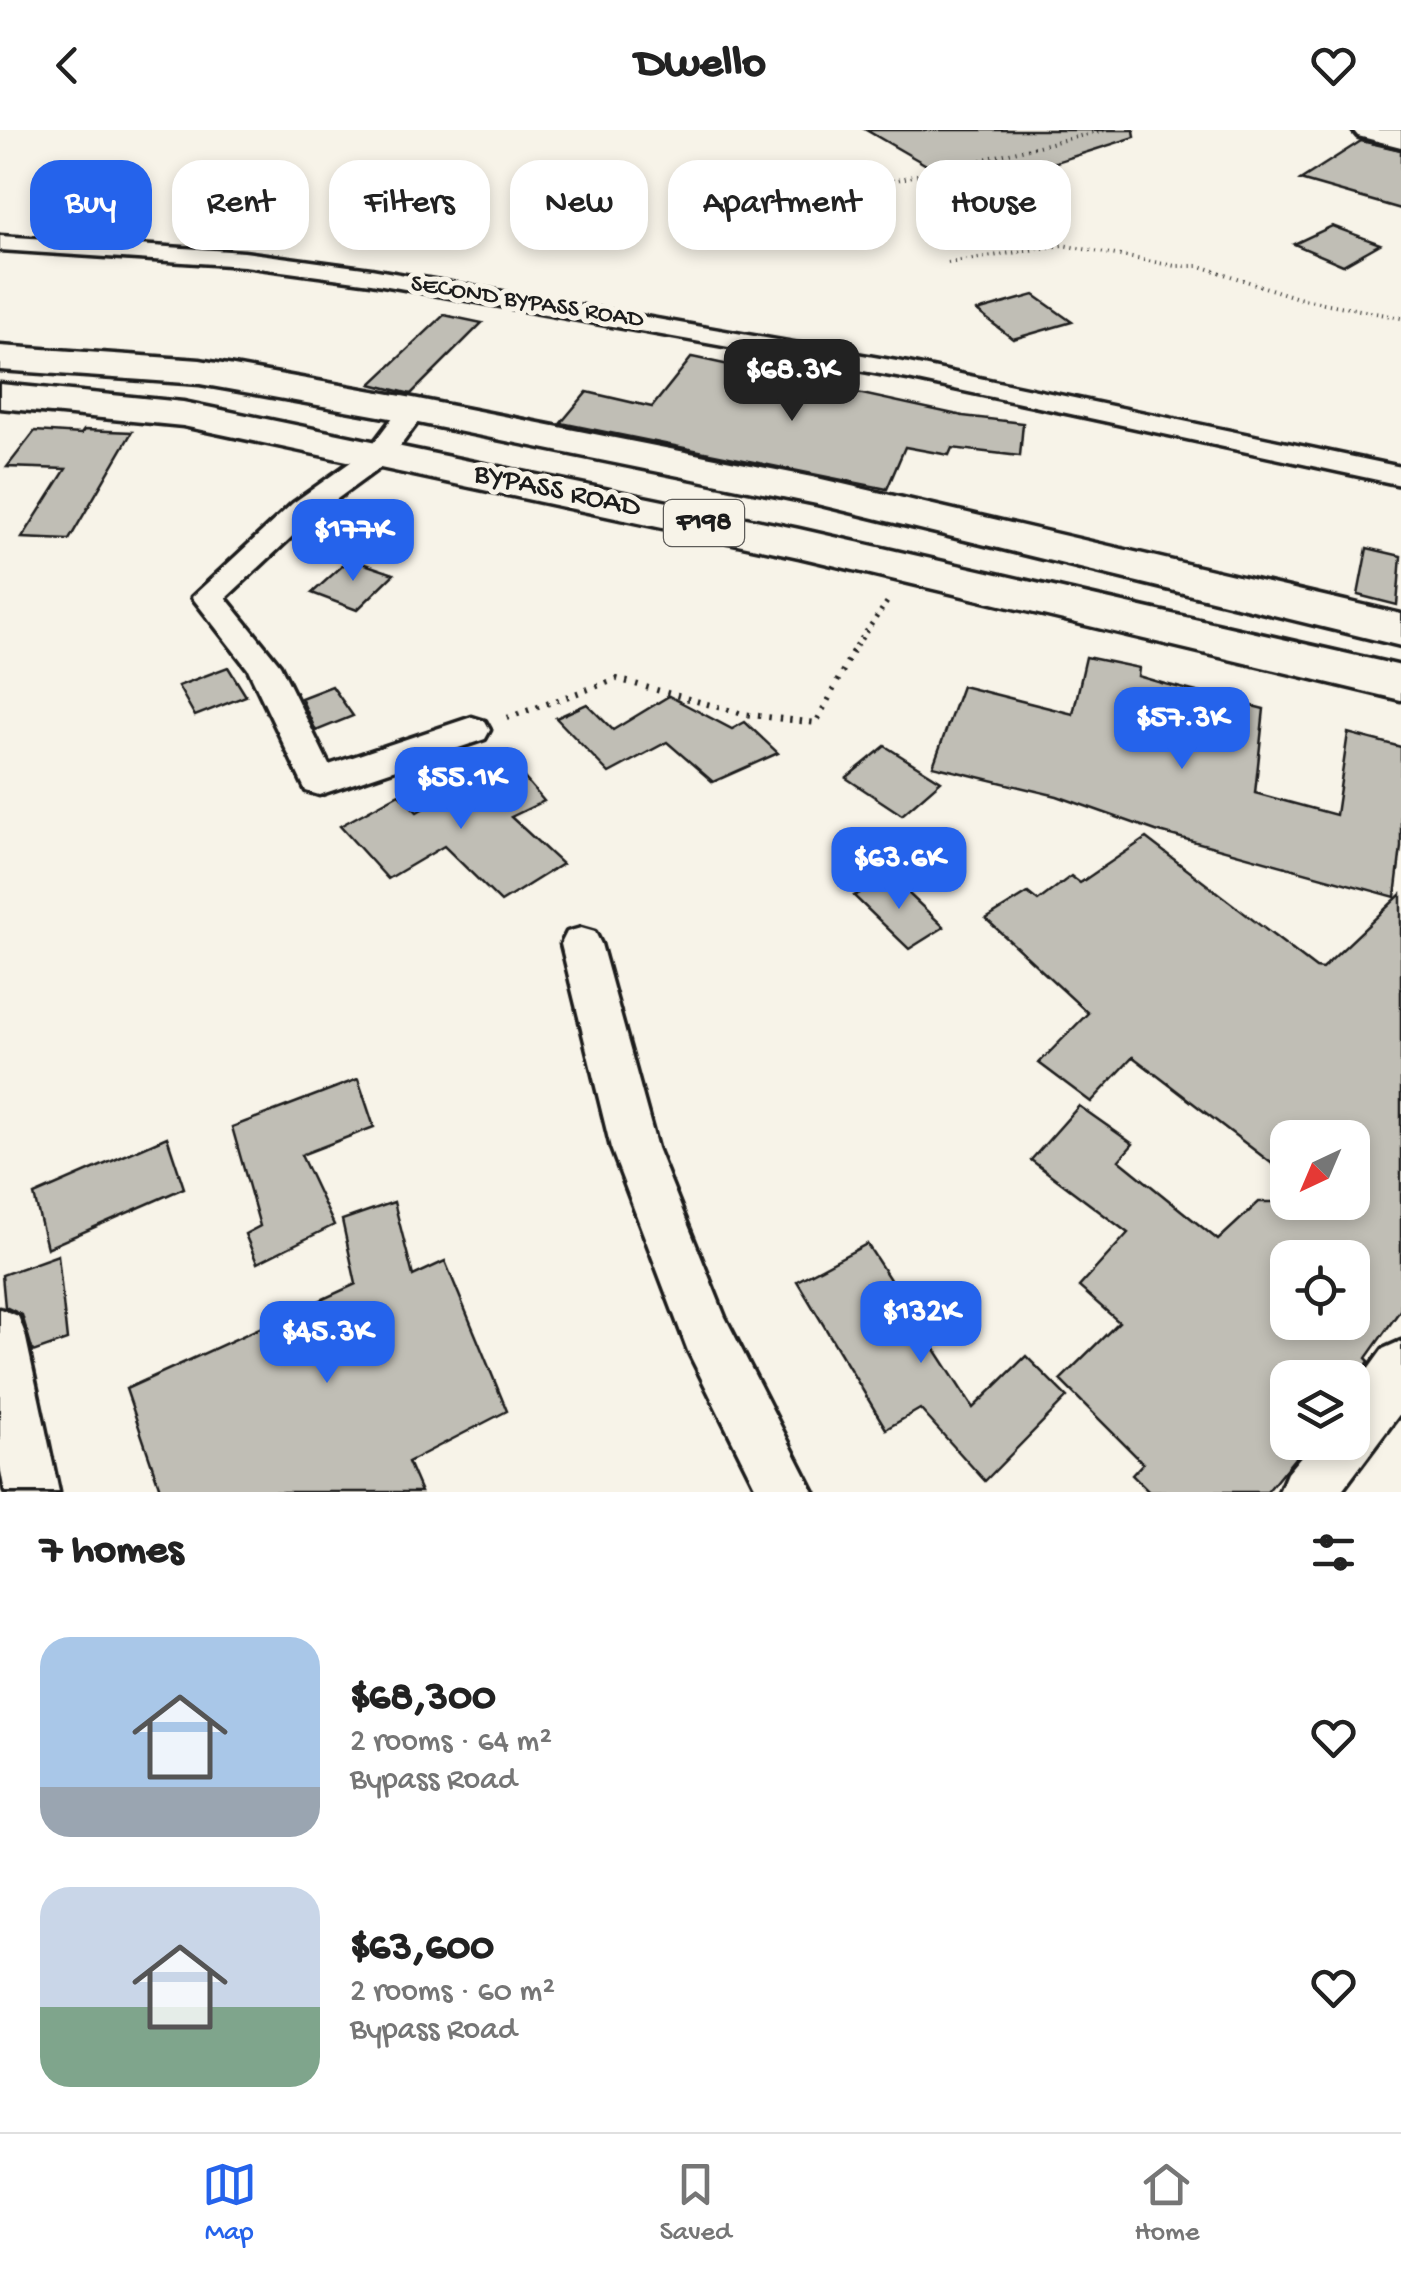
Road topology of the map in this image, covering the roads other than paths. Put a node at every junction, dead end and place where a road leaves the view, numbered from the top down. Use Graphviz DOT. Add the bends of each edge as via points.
graph roads {
  1 [pos="1368,130"];
  2 [pos="1401,138"];
  3 [pos="0,243"];
  4 [pos="0,358"];
  5 [pos="0,396"];
  6 [pos="412,410"];
  7 [pos="379,455"];
  8 [pos="1401,476"];
  9 [pos="1401,630"];
  10 [pos="1401,683"];
  11 [pos="472,730"];
  12 [pos="581,944"];
  13 [pos="0,1334"];
  14 [pos="1396,1389"];
  15 [pos="1370,1418"];
  16 [pos="1334,1460"];
  17 [pos="32,1492"];
  18 [pos="787,1492"];
  19 [pos="1306,1492"];
  1 -- 2 [label="street"];
  3 -- 8 [label="street, SECOND BYPASS ROAD" via="244,259 371,276 908,371"];
  4 -- 6 [label="main road, BYPASS ROAD / F198" via="200,372"];
  5 -- 7 [label="main road, BYPASS ROAD / F198" via="183,414"];
  6 -- 7 [label="street"];
  6 -- 9 [label="main road, BYPASS ROAD / F198" via="817,491"];
  7 -- 10 [label="main road, BYPASS ROAD / F198" via="799,542"];
  7 -- 11 [label="street" via="304,509 208,596 263,665 319,782"];
  12 -- 18 [label="street" via="634,1148 706,1333"];
  13 -- 17 [label="street"];
  14 -- 15 [label="street"];
  16 -- 19 [label="street"];
}
